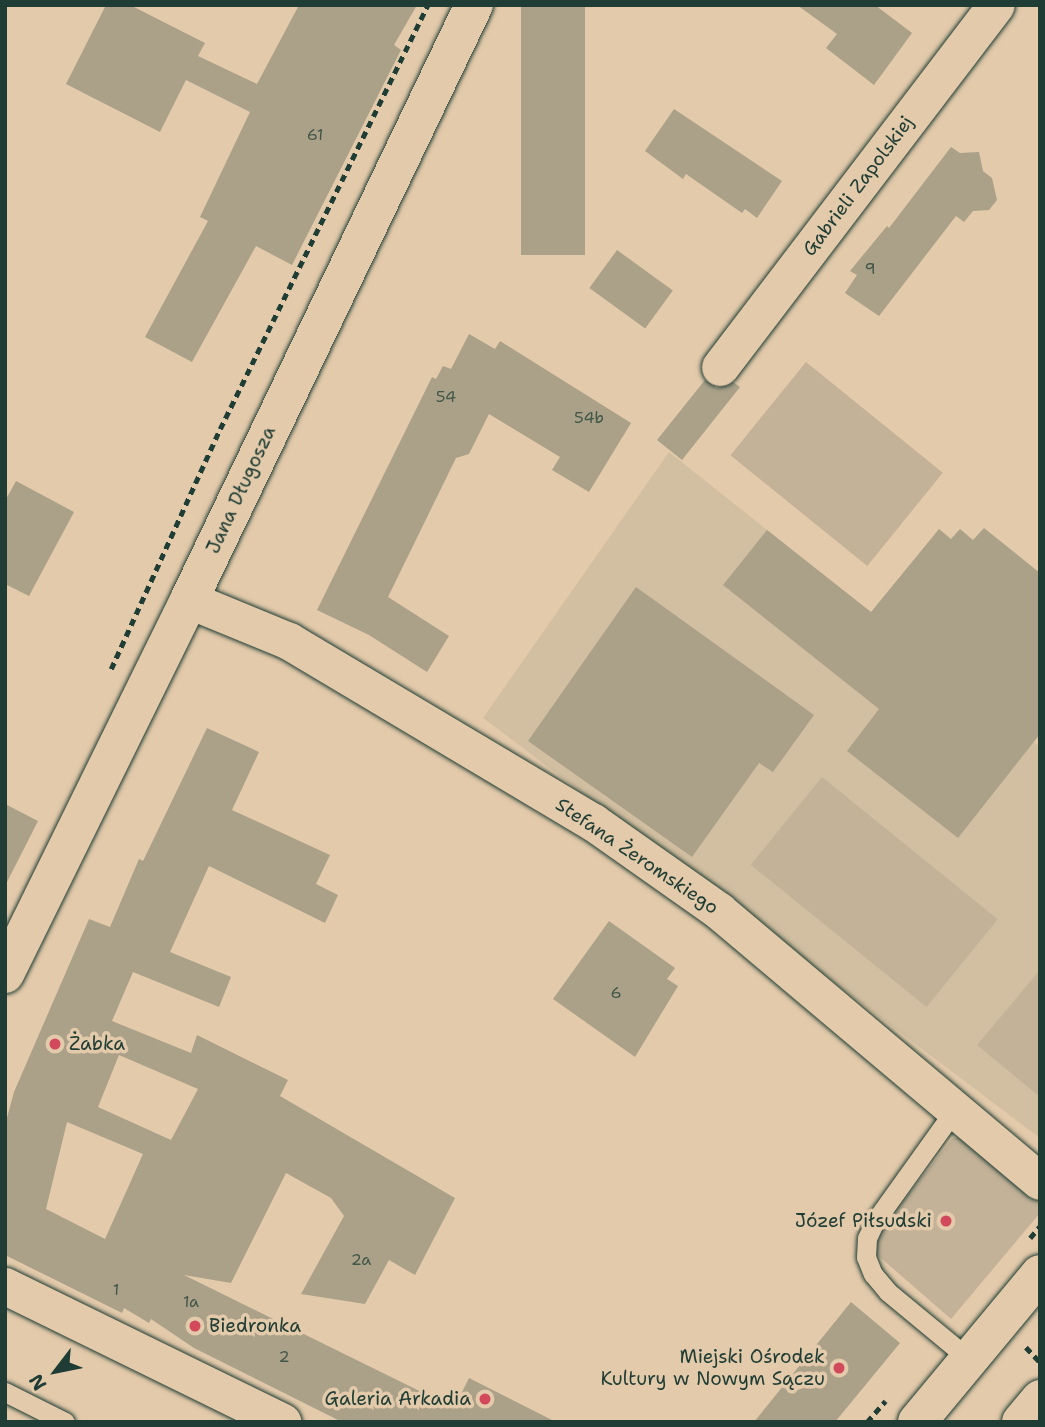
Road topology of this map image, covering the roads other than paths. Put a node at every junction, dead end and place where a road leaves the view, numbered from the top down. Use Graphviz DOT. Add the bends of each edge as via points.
graph roads {
  1 [pos="996,5"];
  2 [pos="469,7"];
  3 [pos="720,367"];
  4 [pos="189,600"];
  5 [pos="5,974"];
  6 [pos="956,1108"];
  7 [pos="1040,1181"];
  8 [pos="1040,1274"];
  9 [pos="5,1286"];
  10 [pos="969,1359"];
  11 [pos="5,1392"];
  12 [pos="1040,1399"];
  13 [pos="65,1422"];
  14 [pos="283,1422"];
  15 [pos="917,1422"];
  16 [pos="1021,1422"];
  1 -- 3 [label="street, Gabrieli Zapolskiej"];
  2 -- 4 [label="street, Jana Długosza"];
  4 -- 5 [label="street, Jana Długosza"];
  4 -- 6 [label="street, Stefana Żeromskiego" via="289,640 593,822 719,911"];
  6 -- 7 [label="street, Stefana Żeromskiego"];
  6 -- 10 [label="lane" via="875,1221 867,1238 866,1257 888,1292"];
  8 -- 10 [label="street"];
  9 -- 14 [label="street"];
  10 -- 15 [label="street"];
  11 -- 13 [label="lane"];
  12 -- 16 [label="street"];
}
